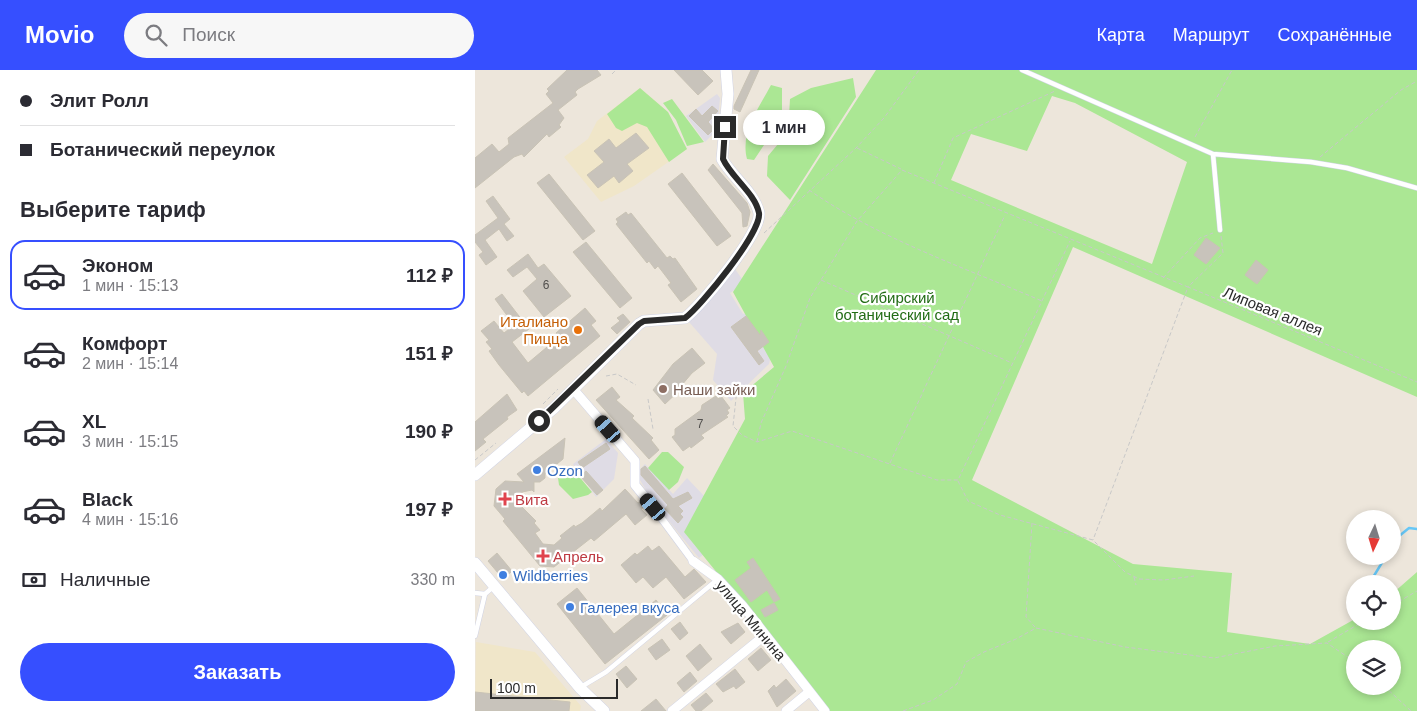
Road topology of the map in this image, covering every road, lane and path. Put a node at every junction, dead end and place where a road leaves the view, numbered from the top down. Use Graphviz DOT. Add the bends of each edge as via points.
graph roads {
  1 [pos="617,70"];
  2 [pos="726,70"];
  3 [pos="919,70"];
  4 [pos="1022,70"];
  5 [pos="1232,70"];
  6 [pos="612,74"];
  7 [pos="1417,81"];
  8 [pos="1062,88"];
  9 [pos="1191,145"];
  10 [pos="856,148"];
  11 [pos="1213,154"];
  12 [pos="1311,162"];
  13 [pos="901,170"];
  14 [pos="933,184"];
  15 [pos="1417,188"];
  16 [pos="809,190"];
  17 [pos="1006,214"];
  18 [pos="857,220"];
  19 [pos="1220,230"];
  20 [pos="763,234"];
  21 [pos="1071,241"];
  22 [pos="978,274"];
  23 [pos="1163,278"];
  24 [pos="821,280"];
  25 [pos="1188,287"];
  26 [pos="1042,301"];
  27 [pos="950,335"];
  28 [pos="1013,364"];
  29 [pos="606,376"];
  30 [pos="1417,382"];
  31 [pos="636,385"];
  32 [pos="559,388"];
  33 [pos="737,389"];
  34 [pos="574,390"];
  35 [pos="648,399"];
  36 [pos="539,407"];
  37 [pos="653,429"];
  38 [pos="757,442"];
  39 [pos="497,443"];
  40 [pos="475,460"];
  41 [pos="890,464"];
  42 [pos="475,475"];
  43 [pos="958,480"];
  44 [pos="653,507"];
  45 [pos="1032,523"];
  46 [pos="1093,540"];
  47 [pos="693,561"];
  48 [pos="475,563"];
  49 [pos="1134,576"];
  50 [pos="1194,576"];
  51 [pos="718,579"];
  52 [pos="1136,585"];
  53 [pos="489,590"];
  54 [pos="1417,591"];
  55 [pos="475,593"];
  56 [pos="1401,600"];
  57 [pos="1036,628"];
  58 [pos="1348,630"];
  59 [pos="765,634"];
  60 [pos="475,636"];
  61 [pos="1327,642"];
  62 [pos="1346,656"];
  63 [pos="580,688"];
  64 [pos="809,692"];
  65 [pos="1394,695"];
  66 [pos="601,710"];
  67 [pos="672,711"];
  68 [pos="786,711"];
  69 [pos="825,711"];
  70 [pos="903,711"];
  71 [pos="1411,711"];
  1 -- 6 [label="path"];
  2 -- 34 [label="street" via="728,94 723,159 755,203 759,222 704,301 690,314 685,318 639,324"];
  3 -- 10 [label="path" via="884,118"];
  4 -- 8 [label="lane"];
  5 -- 9 [label="path"];
  7 -- 12 [label="path" via="1401,90 1329,152"];
  8 -- 9 [label="lane"];
  8 -- 14 [label="path" via="953,138"];
  9 -- 11 [label="lane"];
  10 -- 13 [label="path, Липовая аллея"];
  10 -- 16 [label="path"];
  11 -- 12 [label="lane"];
  11 -- 19 [label="lane"];
  12 -- 15 [label="lane" via="1347,168"];
  13 -- 14 [label="path, Липовая аллея"];
  13 -- 18 [label="path"];
  14 -- 17 [label="path, Липовая аллея"];
  16 -- 18 [label="path"];
  16 -- 20 [label="path"];
  17 -- 21 [label="path, Липовая аллея"];
  17 -- 22 [label="path"];
  18 -- 22 [label="path"];
  18 -- 24 [label="path"];
  19 -- 23 [label="path" via="1200,238"];
  19 -- 25 [label="path" via="1223,252"];
  21 -- 23 [label="path, Липовая аллея"];
  21 -- 26 [label="path"];
  22 -- 26 [label="path"];
  22 -- 27 [label="path"];
  23 -- 25 [label="path, Липовая аллея"];
  24 -- 27 [label="path"];
  24 -- 38 [label="path" via="810,298 761,423"];
  25 -- 30 [label="path, Липовая аллея"];
  25 -- 46 [label="path"];
  26 -- 28 [label="path"];
  27 -- 28 [label="path"];
  27 -- 41 [label="path"];
  28 -- 43 [label="path"];
  29 -- 31 [label="path" via="617,374"];
  32 -- 36 [label="path"];
  33 -- 38 [label="path" via="733,426"];
  34 -- 42 [label="street"];
  34 -- 44 [label="street, улица Минина" via="635,461 635,485"];
  35 -- 37 [label="path"];
  38 -- 41 [label="path" via="792,431"];
  39 -- 40 [label="path"];
  41 -- 43 [label="path" via="937,480"];
  43 -- 45 [label="path" via="968,501 1000,515"];
  44 -- 47 [label="street, улица Минина"];
  45 -- 46 [label="path"];
  45 -- 57 [label="path" via="1025,617"];
  46 -- 49 [label="path" via="1125,572"];
  47 -- 51 [label="street, улица Минина"];
  48 -- 53 [label="street"];
  49 -- 50 [label="path" via="1164,580"];
  49 -- 52 [label="path"];
  51 -- 59 [label="street, улица Минина"];
  51 -- 63 [label="lane" via="606,672"];
  53 -- 55 [label="lane"];
  53 -- 60 [label="lane"];
  53 -- 63 [label="street"];
  54 -- 56 [label="path"];
  57 -- 61 [label="path" via="1125,647 1213,658 1275,646"];
  57 -- 70 [label="path" via="966,662 957,684 933,700"];
  58 -- 61 [label="path"];
  59 -- 64 [label="street, улица Минина"];
  59 -- 67 [label="street"];
  61 -- 62 [label="path"];
  63 -- 66 [label="street"];
  64 -- 68 [label="street"];
  64 -- 69 [label="street, улица Минина"];
  65 -- 71 [label="path"];
}
